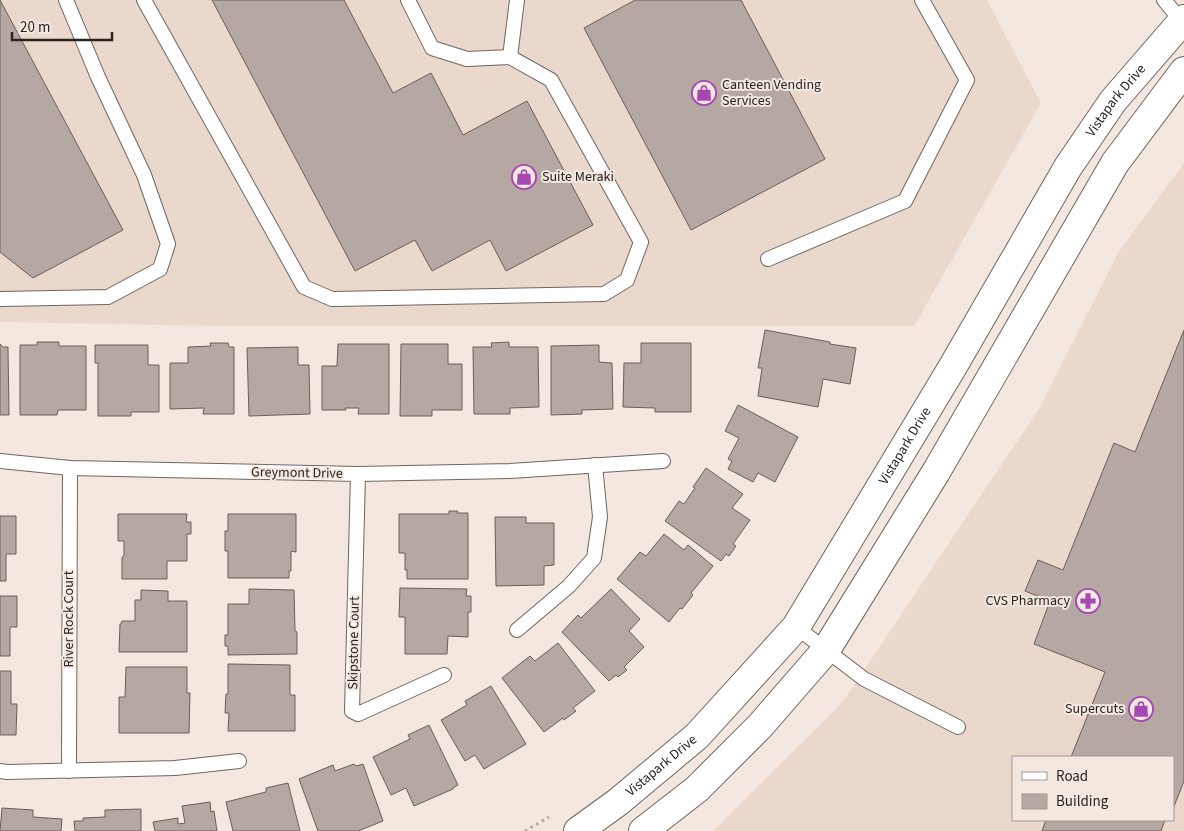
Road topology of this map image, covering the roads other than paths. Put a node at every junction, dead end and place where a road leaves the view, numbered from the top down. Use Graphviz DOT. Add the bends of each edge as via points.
graph roads {
  1 [pos="66,0"];
  2 [pos="144,0"];
  3 [pos="408,0"];
  4 [pos="517,0"];
  5 [pos="922,0"];
  6 [pos="1164,0"];
  7 [pos="1183,22"];
  8 [pos="510,57"];
  9 [pos="1184,71"];
  10 [pos="768,259"];
  11 [pos="0,299"];
  12 [pos="0,461"];
  13 [pos="663,461"];
  14 [pos="595,466"];
  15 [pos="70,468"];
  16 [pos="358,474"];
  17 [pos="796,627"];
  18 [pos="518,630"];
  19 [pos="826,650"];
  20 [pos="444,675"];
  21 [pos="958,727"];
  22 [pos="239,761"];
  23 [pos="0,770"];
  24 [pos="69,771"];
  25 [pos="578,831"];
  26 [pos="643,831"];
  1 -- 11 [label="lane" via="144,175 168,244 160,269 108,297"];
  2 -- 8 [label="lane" via="304,287 332,299 604,294 627,280 641,242 551,80"];
  3 -- 8 [label="lane" via="432,48 467,59"];
  4 -- 8 [label="lane"];
  5 -- 10 [label="lane" via="967,80 906,201"];
  6 -- 7 [label="lane"];
  7 -- 17 [label="street, Vistapark Drive" via="1113,101 1068,167"];
  9 -- 19 [label="street" via="1115,163 936,472"];
  12 -- 15 [label="lane, Greymont Drive"];
  13 -- 14 [label="lane, Greymont Drive"];
  14 -- 16 [label="lane, Greymont Drive"];
  14 -- 18 [label="lane" via="600,517 594,558 569,586"];
  15 -- 16 [label="lane, Greymont Drive"];
  15 -- 24 [label="lane, River Rock Court"];
  16 -- 20 [label="lane, Skipstone Court" via="352,711 358,714"];
  17 -- 19 [label="lane"];
  17 -- 25 [label="street, Vistapark Drive" via="698,736"];
  19 -- 21 [label="lane" via="864,679"];
  19 -- 26 [label="street" via="760,726 697,789"];
  22 -- 24 [label="lane" via="175,768"];
  23 -- 24 [label="lane"];
}
